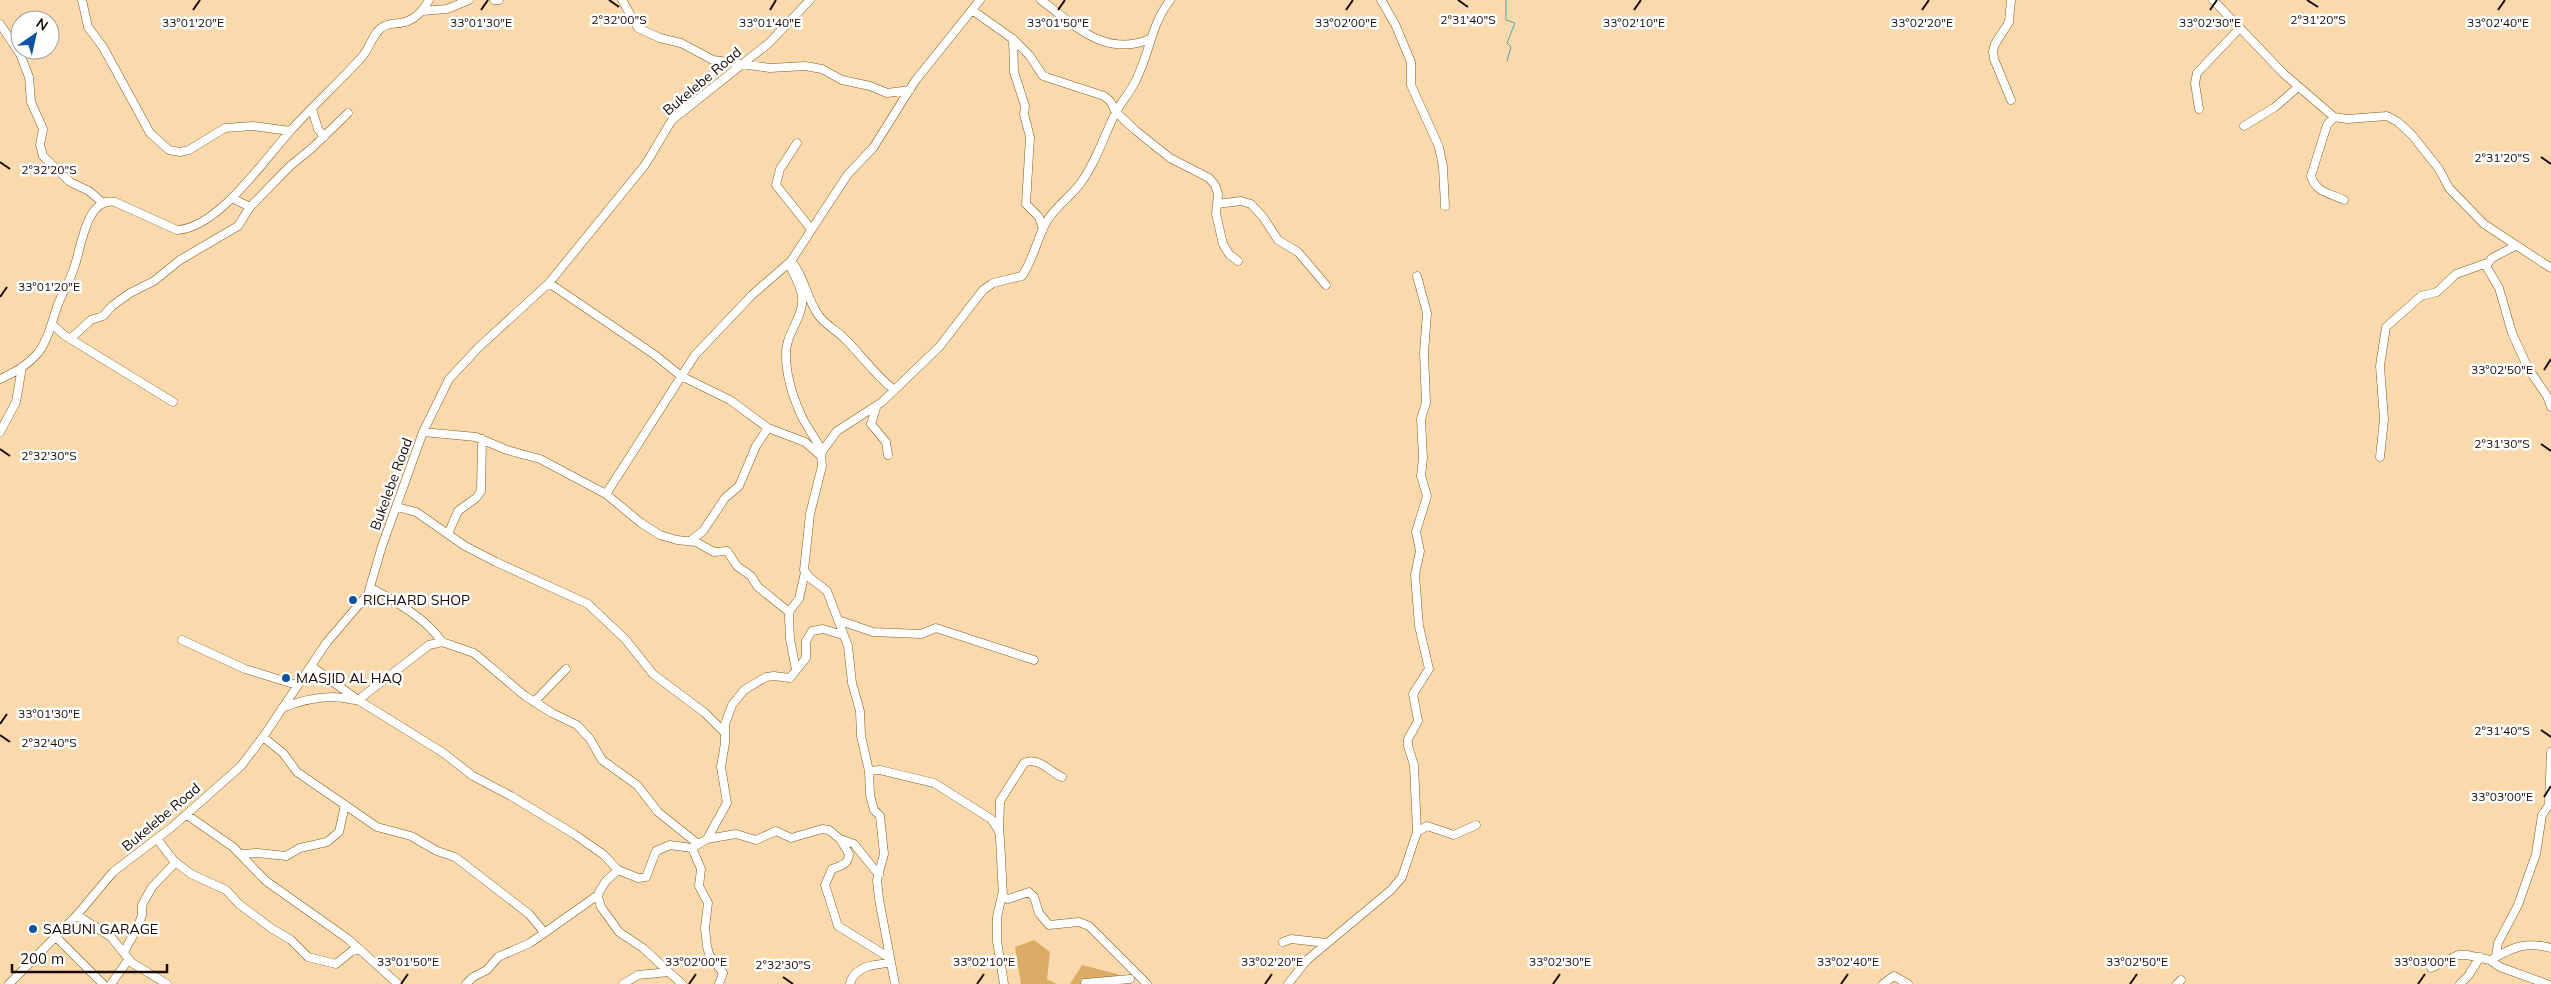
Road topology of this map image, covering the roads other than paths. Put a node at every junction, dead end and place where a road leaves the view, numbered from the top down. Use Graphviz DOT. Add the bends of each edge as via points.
graph roads {
  1 [pos="82,0"];
  2 [pos="429,0"];
  3 [pos="469,0"];
  4 [pos="494,0"];
  5 [pos="499,0"];
  6 [pos="622,0"];
  7 [pos="810,0"];
  8 [pos="980,0"];
  9 [pos="1041,0"];
  10 [pos="1170,0"];
  11 [pos="1381,0"];
  12 [pos="2011,0"];
  13 [pos="2213,0"];
  14 [pos="972,10"];
  15 [pos="422,11"];
  16 [pos="0,24"];
  17 [pos="2239,28"];
  18 [pos="1013,39"];
  19 [pos="1150,39"];
  20 [pos="741,65"];
  21 [pos="2298,87"];
  22 [pos="910,90"];
  23 [pos="2011,100"];
  24 [pos="312,108"];
  25 [pos="2199,109"];
  26 [pos="1116,112"];
  27 [pos="348,113"];
  28 [pos="2331,115"];
  29 [pos="2244,126"];
  30 [pos="290,131"];
  31 [pos="324,137"];
  32 [pos="797,143"];
  33 [pos="232,198"];
  34 [pos="2344,200"];
  35 [pos="102,203"];
  36 [pos="1217,204"];
  37 [pos="1445,206"];
  38 [pos="250,207"];
  39 [pos="811,229"];
  40 [pos="1043,229"];
  41 [pos="2515,246"];
  42 [pos="790,262"];
  43 [pos="1238,262"];
  44 [pos="2487,264"];
  45 [pos="2551,268"];
  46 [pos="1417,276"];
  47 [pos="549,283"];
  48 [pos="1326,285"];
  49 [pos="52,324"];
  50 [pos="70,339"];
  51 [pos="22,367"];
  52 [pos="681,376"];
  53 [pos="0,379"];
  54 [pos="893,389"];
  55 [pos="173,402"];
  56 [pos="877,406"];
  57 [pos="2551,407"];
  58 [pos="768,428"];
  59 [pos="0,432"];
  60 [pos="423,432"];
  61 [pos="482,439"];
  62 [pos="821,453"];
  63 [pos="888,455"];
  64 [pos="2380,457"];
  65 [pos="606,494"];
  66 [pos="397,507"];
  67 [pos="448,534"];
  68 [pos="690,541"];
  69 [pos="805,572"];
  70 [pos="371,588"];
  71 [pos="789,612"];
  72 [pos="838,620"];
  73 [pos="843,635"];
  74 [pos="182,640"];
  75 [pos="442,642"];
  76 [pos="1034,660"];
  77 [pos="311,666"];
  78 [pos="566,669"];
  79 [pos="796,670"];
  80 [pos="298,685"];
  81 [pos="358,700"];
  82 [pos="534,702"];
  83 [pos="282,708"];
  84 [pos="725,733"];
  85 [pos="263,737"];
  86 [pos="2551,752"];
  87 [pos="869,771"];
  88 [pos="1062,777"];
  89 [pos="345,805"];
  90 [pos="187,815"];
  91 [pos="1476,826"];
  92 [pos="998,831"];
  93 [pos="1417,832"];
  94 [pos="157,839"];
  95 [pos="707,839"];
  96 [pos="840,839"];
  97 [pos="695,846"];
  98 [pos="242,854"];
  99 [pos="176,862"];
  100 [pos="618,870"];
  101 [pos="879,874"];
  102 [pos="598,895"];
  103 [pos="1002,895"];
  104 [pos="77,915"];
  105 [pos="544,932"];
  106 [pos="56,937"];
  107 [pos="1283,942"];
  108 [pos="1327,943"];
  109 [pos="2551,948"];
  110 [pos="360,949"];
  111 [pos="124,952"];
  112 [pos="2480,957"];
  113 [pos="2493,958"];
  114 [pos="128,960"];
  115 [pos="890,960"];
  116 [pos="2431,968"];
  117 [pos="669,972"];
  118 [pos="1137,972"];
  119 [pos="1129,981"];
  120 [pos="395,983"];
  121 [pos="1084,983"];
  122 [pos="8,984"];
  123 [pos="103,984"];
  124 [pos="111,984"];
  125 [pos="167,984"];
  126 [pos="466,984"];
  127 [pos="623,984"];
  128 [pos="682,984"];
  129 [pos="718,984"];
  130 [pos="850,984"];
  131 [pos="895,984"];
  132 [pos="1004,984"];
  133 [pos="1147,984"];
  134 [pos="1288,984"];
  135 [pos="1883,984"];
  136 [pos="1908,984"];
  137 [pos="2460,984"];
  138 [pos="2547,984"];
  1 -- 30 [label="street" via="88,27 103,46 150,133 169,150 189,150 225,128 253,126"];
  2 -- 15 [label="street"];
  3 -- 15 [label="street" via="447,9"];
  4 -- 5 [label="street"];
  6 -- 20 [label="street" via="638,28 681,43 713,60"];
  7 -- 20 [label="street, Bukelebe Road" via="769,43"];
  8 -- 14 [label="street"];
  9 -- 19 [label="street" via="1106,43 1125,46"];
  10 -- 19 [label="street" via="1160,14"];
  11 -- 37 [label="street" via="1411,62 1411,85 1438,147 1443,167"];
  12 -- 23 [label="street" via="2009,22 1993,51"];
  13 -- 17 [label="street"];
  14 -- 18 [label="street"];
  14 -- 22 [label="street"];
  15 -- 24 [label="street" via="409,21 383,26 362,56"];
  16 -- 35 [label="street" via="20,54 29,77 31,102 43,130 42,153 70,182 88,190"];
  17 -- 21 [label="street"];
  17 -- 25 [label="street" via="2197,74 2195,83"];
  18 -- 26 [label="street" via="1043,76 1101,94"];
  18 -- 40 [label="street" via="1014,72 1025,106 1030,137 1026,204 1039,217"];
  19 -- 26 [label="street" via="1137,79"];
  20 -- 22 [label="street" via="770,68 805,66 887,93"];
  20 -- 47 [label="street, Bukelebe Road" via="672,120 645,165"];
  21 -- 28 [label="street"];
  21 -- 29 [label="street" via="2275,107"];
  22 -- 39 [label="street" via="879,141 848,174"];
  24 -- 30 [label="street"];
  24 -- 31 [label="street"];
  26 -- 36 [label="street" via="1170,158 1212,181 1218,190"];
  26 -- 40 [label="street" via="1085,176 1058,206"];
  27 -- 31 [label="street"];
  28 -- 34 [label="street" via="2311,176 2312,182 2325,194"];
  28 -- 41 [label="street" via="2347,119 2386,116 2398,122 2429,156 2458,199 2484,224"];
  30 -- 33 [label="street"];
  31 -- 38 [label="street"];
  32 -- 39 [label="street" via="780,168 776,185"];
  33 -- 35 [label="street" via="184,230 172,228 115,202"];
  33 -- 38 [label="street"];
  35 -- 49 [label="street" via="86,224"];
  36 -- 43 [label="street" via="1223,244"];
  36 -- 48 [label="street" via="1241,201 1251,204 1278,240 1298,252"];
  38 -- 50 [label="street" via="234,229 130,293"];
  39 -- 42 [label="street"];
  40 -- 54 [label="street" via="1022,276 993,283 983,290 940,346"];
  41 -- 44 [label="street"];
  41 -- 45 [label="street"];
  42 -- 52 [label="street" via="729,318 695,355"];
  42 -- 54 [label="street" via="801,274 819,317"];
  42 -- 62 [label="street" via="802,304 787,344 789,375 801,414"];
  44 -- 57 [label="street" via="2501,294 2516,342"];
  44 -- 64 [label="street" via="2456,274 2437,292 2421,296 2386,327 2380,366 2384,419"];
  46 -- 93 [label="street" via="1427,313 1424,353 1426,403 1420,419 1423,458 1420,476 1427,496 1416,532 1420,551 1415,575 1419,626 1429,669 1413,694 1418,720 1408,746 1414,765"];
  47 -- 52 [label="street" via="655,354"];
  47 -- 60 [label="street, Bukelebe Road" via="458,368 443,390"];
  49 -- 50 [label="street"];
  49 -- 51 [label="street" via="38,353"];
  50 -- 55 [label="street"];
  51 -- 53 [label="street"];
  51 -- 59 [label="street" via="16,402"];
  52 -- 58 [label="street" via="730,400"];
  52 -- 65 [label="street"];
  54 -- 56 [label="street"];
  56 -- 62 [label="street" via="844,424"];
  56 -- 63 [label="street" via="871,424 884,439"];
  58 -- 62 [label="street" via="800,439"];
  58 -- 68 [label="street" via="756,446 739,486"];
  60 -- 61 [label="street"];
  60 -- 66 [label="street, Bukelebe Road"];
  61 -- 65 [label="street" via="540,459"];
  61 -- 67 [label="street" via="481,491 456,514"];
  62 -- 69 [label="street" via="822,466 812,501"];
  65 -- 68 [label="street" via="655,532"];
  66 -- 67 [label="street" via="416,512"];
  66 -- 70 [label="street, Bukelebe Road"];
  67 -- 84 [label="street" via="465,546 590,605 626,639 653,674"];
  68 -- 71 [label="street" via="714,552 728,552 758,587"];
  69 -- 71 [label="street" via="799,599"];
  69 -- 72 [label="street" via="827,591"];
  70 -- 75 [label="street" via="422,622"];
  70 -- 77 [label="street, Bukelebe Road"];
  71 -- 79 [label="street"];
  72 -- 73 [label="street"];
  72 -- 76 [label="street" via="873,632 921,634 936,628"];
  73 -- 79 [label="street" via="823,629 812,631 806,641 806,658"];
  73 -- 87 [label="street"];
  74 -- 80 [label="street" via="245,669"];
  75 -- 81 [label="street" via="424,648"];
  75 -- 82 [label="street" via="479,656"];
  77 -- 80 [label="street, Bukelebe Road"];
  77 -- 81 [label="street"];
  78 -- 82 [label="street"];
  79 -- 84 [label="street" via="787,680 770,676 744,690 732,704"];
  80 -- 83 [label="street, Bukelebe Road"];
  81 -- 83 [label="street" via="324,698"];
  81 -- 100 [label="street" via="442,752 473,776 574,834"];
  82 -- 97 [label="street" via="577,725 602,760 638,785 658,812"];
  83 -- 85 [label="street, Bukelebe Road"];
  84 -- 95 [label="street" via="721,773 727,803"];
  85 -- 89 [label="street" via="283,753 297,772"];
  85 -- 90 [label="street, Bukelebe Road" via="240,766"];
  86 -- 113 [label="street" via="2549,804 2542,815 2536,854 2518,905"];
  87 -- 92 [label="street" via="877,770 940,786 986,816"];
  87 -- 101 [label="street" via="870,795 874,810 880,816 883,847"];
  88 -- 92 [label="street" via="1039,763 1031,761 1024,764 1000,801"];
  89 -- 98 [label="street" via="339,832 326,842 300,848 286,856"];
  89 -- 105 [label="street" via="378,828 410,836 436,851 455,857 529,914"];
  90 -- 94 [label="street, Bukelebe Road"];
  90 -- 98 [label="street"];
  91 -- 93 [label="street" via="1454,835 1427,826"];
  92 -- 103 [label="street"];
  93 -- 108 [label="street" via="1400,879"];
  94 -- 99 [label="street"];
  94 -- 104 [label="street, Bukelebe Road" via="113,872"];
  95 -- 96 [label="street" via="740,834 756,840 776,831 791,838 822,829 829,830"];
  95 -- 97 [label="street"];
  96 -- 101 [label="street" via="854,844"];
  96 -- 115 [label="street" via="849,854 848,861 832,869 825,885 835,921 844,931"];
  97 -- 100 [label="street" via="658,848 643,879"];
  97 -- 129 [label="street" via="700,867 699,886 708,903 706,946 723,973"];
  98 -- 110 [label="street" via="270,885"];
  99 -- 110 [label="street" via="191,874 221,886 239,904 291,940 312,960 336,964 352,951"];
  99 -- 111 [label="street" via="152,886 142,905 138,926"];
  100 -- 102 [label="street"];
  101 -- 115 [label="street" via="879,899"];
  102 -- 105 [label="street"];
  102 -- 117 [label="street" via="601,907 619,932"];
  103 -- 118 [label="street" via="1008,899 1031,893 1039,913 1049,925 1085,924"];
  103 -- 132 [label="street" via="997,917 997,941"];
  104 -- 106 [label="street, Bukelebe Road"];
  104 -- 111 [label="street" via="111,937"];
  105 -- 126 [label="street" via="526,946 498,957 487,970"];
  106 -- 122 [label="street, Bukelebe Road"];
  106 -- 123 [label="street"];
  107 -- 108 [label="street" via="1291,939"];
  108 -- 134 [label="street" via="1307,960"];
  109 -- 113 [label="street" via="2524,945"];
  110 -- 120 [label="street"];
  111 -- 114 [label="street"];
  112 -- 113 [label="street"];
  112 -- 116 [label="street" via="2458,955"];
  112 -- 137 [label="street"];
  113 -- 138 [label="street" via="2500,967"];
  114 -- 124 [label="street"];
  114 -- 125 [label="street"];
  115 -- 130 [label="street" via="858,970"];
  115 -- 131 [label="street"];
  117 -- 127 [label="street" via="638,974"];
  117 -- 128 [label="street"];
  118 -- 119 [label="street"];
  118 -- 133 [label="street"];
  119 -- 121 [label="street"];
  135 -- 136 [label="street" via="1894,976"];
}
